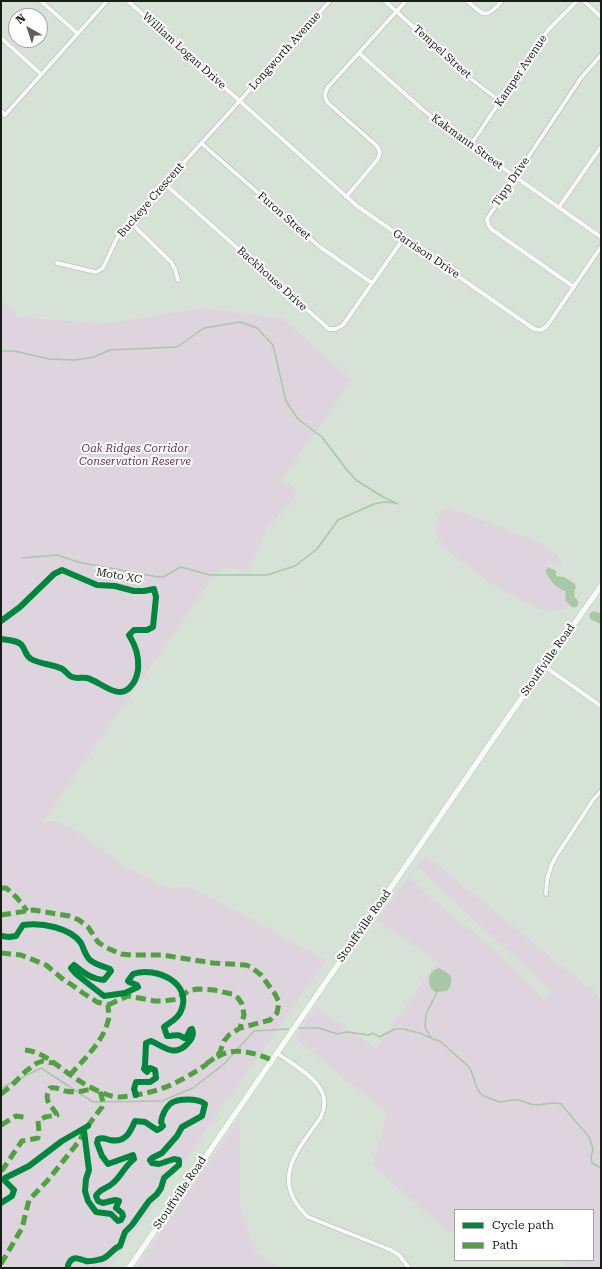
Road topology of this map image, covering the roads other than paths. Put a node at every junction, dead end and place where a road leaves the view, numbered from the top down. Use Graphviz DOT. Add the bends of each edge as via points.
graph roads {
  1 [pos="41,1"];
  2 [pos="107,1"];
  3 [pos="128,1"];
  4 [pos="330,1"];
  5 [pos="385,1"];
  6 [pos="406,1"];
  7 [pos="467,1"];
  8 [pos="502,1"];
  9 [pos="577,1"];
  10 [pos="584,1"];
  11 [pos="397,12"];
  12 [pos="601,17"];
  13 [pos="77,33"];
  14 [pos="1,38"];
  15 [pos="359,53"];
  16 [pos="601,55"];
  17 [pos="41,74"];
  18 [pos="500,101"];
  19 [pos="239,102"];
  20 [pos="3,113"];
  21 [pos="201,143"];
  22 [pos="470,146"];
  23 [pos="601,147"];
  24 [pos="514,177"];
  25 [pos="164,184"];
  26 [pos="346,197"];
  27 [pos="559,207"];
  28 [pos="131,223"];
  29 [pos="601,237"];
  30 [pos="403,239"];
  31 [pos="601,247"];
  32 [pos="57,263"];
  33 [pos="178,280"];
  34 [pos="372,283"];
  35 [pos="574,287"];
  36 [pos="601,586"];
  37 [pos="544,666"];
  38 [pos="601,706"];
  39 [pos="601,791"];
  40 [pos="546,894"];
  41 [pos="276,1053"];
  42 [pos="129,1268"];
  43 [pos="409,1268"];
  1 -- 13 [label="street"];
  2 -- 13 [label="street"];
  3 -- 19 [label="street, William Logan Drive"];
  4 -- 19 [label="street, Longworth Avenue"];
  5 -- 11 [label="street, Tempel Street"];
  6 -- 11 [label="street"];
  7 -- 8 [label="street" via="480,12 487,13 493,11"];
  9 -- 18 [label="street, Kamper Avenue" via="548,30"];
  10 -- 12 [label="street"];
  11 -- 15 [label="street"];
  11 -- 18 [label="street, Tempel Street" via="471,79"];
  13 -- 17 [label="street"];
  14 -- 17 [label="street"];
  15 -- 22 [label="street, Kakmann Street" via="422,109"];
  15 -- 26 [label="street" via="327,88 325,94 328,103 377,146 380,152 378,159"];
  16 -- 24 [label="street, Tipp Drive" via="581,78"];
  17 -- 20 [label="street"];
  18 -- 22 [label="street, Kamper Avenue"];
  19 -- 21 [label="street, Buckeye Crescent"];
  19 -- 26 [label="street, Garrison Drive"];
  21 -- 25 [label="street, Buckeye Crescent"];
  21 -- 34 [label="street, Furon Street" via="320,247"];
  22 -- 24 [label="street, Kakmann Street"];
  23 -- 27 [label="street"];
  24 -- 27 [label="street, Kakmann Street"];
  24 -- 35 [label="street, Tipp Drive" via="488,215 488,225"];
  25 -- 28 [label="street, Buckeye Crescent"];
  25 -- 34 [label="street, Backhouse Drive" via="329,329 342,326"];
  26 -- 30 [label="street, Garrison Drive"];
  27 -- 29 [label="street, Kakmann Street"];
  28 -- 32 [label="street, Buckeye Crescent" via="117,238 103,268 91,271"];
  28 -- 33 [label="street" via="171,262"];
  30 -- 34 [label="street"];
  30 -- 35 [label="street, Garrison Drive" via="536,330 547,326"];
  31 -- 35 [label="street, Garrison Drive"];
  36 -- 37 [label="main road, Stouffville Road"];
  37 -- 38 [label="street"];
  37 -- 41 [label="main road, Stouffville Road"];
  39 -- 40 [label="street" via="550,867"];
  41 -- 42 [label="main road, Stouffville Road"];
  41 -- 43 [label="street" via="318,1084 325,1109 290,1166 289,1180 294,1200 308,1217 391,1250"];
}
